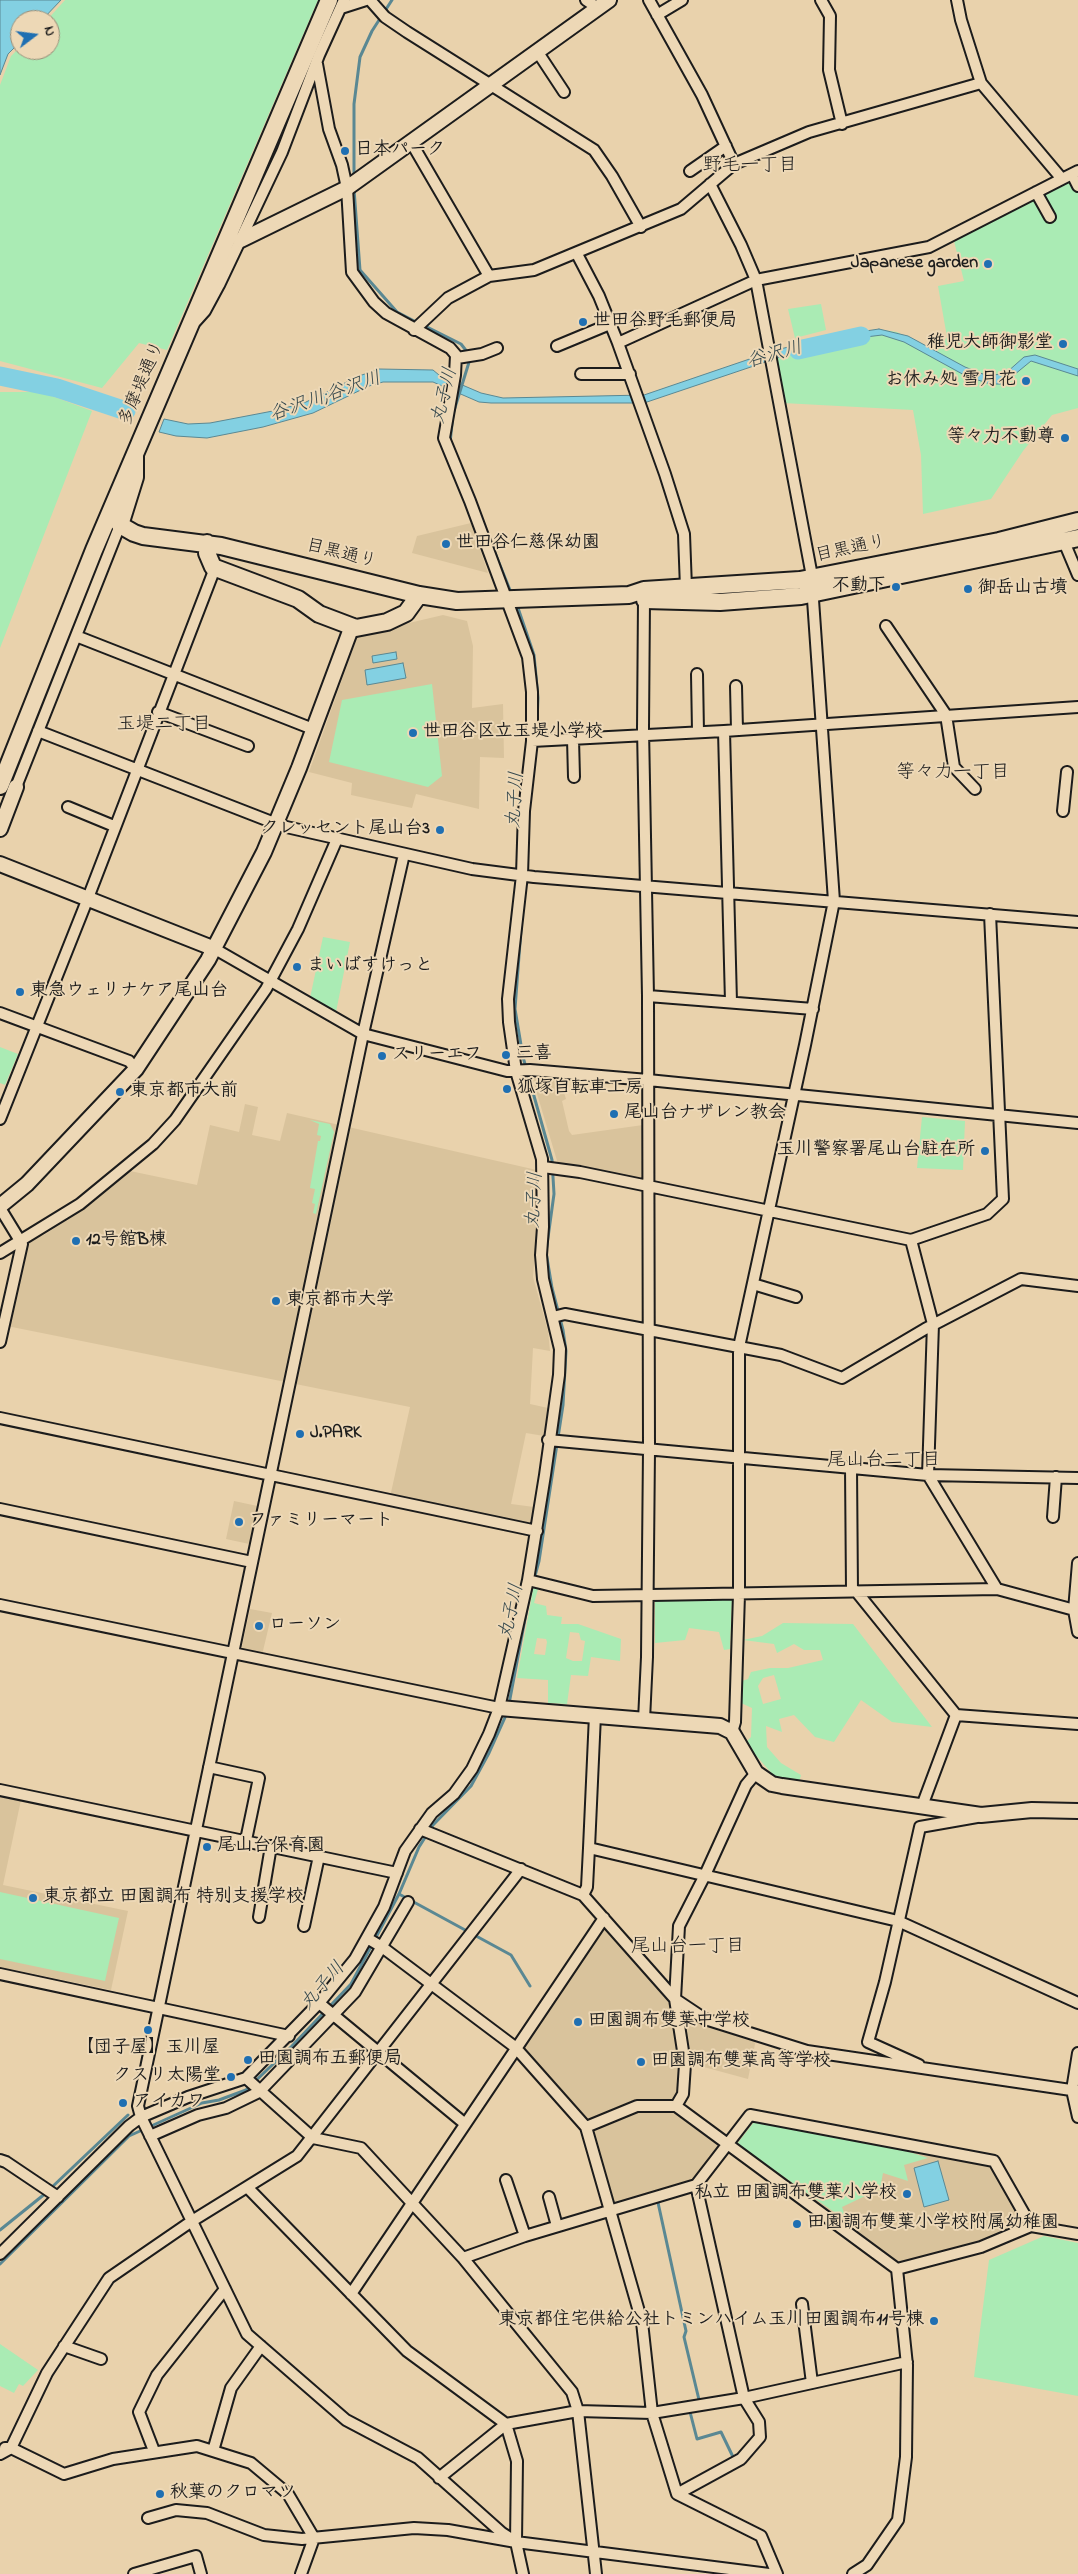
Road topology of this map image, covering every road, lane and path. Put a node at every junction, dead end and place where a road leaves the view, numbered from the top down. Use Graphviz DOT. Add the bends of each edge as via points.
graph roads {
  1 [pos="366,0"];
  2 [pos="370,0"];
  3 [pos="586,0"];
  4 [pos="648,0"];
  5 [pos="682,0"];
  6 [pos="821,0"];
  7 [pos="957,0"];
  8 [pos="338,3"];
  9 [pos="603,4"];
  10 [pos="657,15"];
  11 [pos="537,51"];
  12 [pos="317,64"];
  13 [pos="981,83"];
  14 [pos="490,84"];
  15 [pos="564,92"];
  16 [pos="842,124"];
  17 [pos="411,142"];
  18 [pos="726,146"];
  19 [pos="734,164"];
  20 [pos="690,172"];
  21 [pos="1071,175"];
  22 [pos="710,184"];
  23 [pos="1078,186"];
  24 [pos="349,187"];
  25 [pos="1036,192"];
  26 [pos="1050,217"];
  27 [pos="641,227"];
  28 [pos="241,240"];
  29 [pos="577,254"];
  30 [pos="489,276"];
  31 [pos="756,280"];
  32 [pos="610,324"];
  33 [pos="190,326"];
  34 [pos="416,329"];
  35 [pos="618,343"];
  36 [pos="557,346"];
  37 [pos="497,348"];
  38 [pos="457,358"];
  39 [pos="581,374"];
  40 [pos="630,374"];
  41 [pos="135,454"];
  42 [pos="1078,521"];
  43 [pos="120,525"];
  44 [pos="1057,526"];
  45 [pos="1071,540"];
  46 [pos="207,543"];
  47 [pos="214,568"];
  48 [pos="1078,575"];
  49 [pos="813,586"];
  50 [pos="686,588"];
  51 [pos="419,595"];
  52 [pos="636,598"];
  53 [pos="513,599"];
  54 [pos="352,626"];
  55 [pos="886,626"];
  56 [pos="76,636"];
  57 [pos="174,674"];
  58 [pos="697,674"];
  59 [pos="736,686"];
  60 [pos="1078,707"];
  61 [pos="158,712"];
  62 [pos="946,715"];
  63 [pos="823,722"];
  64 [pos="313,728"];
  65 [pos="738,730"];
  66 [pos="38,731"];
  67 [pos="724,731"];
  68 [pos="698,732"];
  69 [pos="643,735"];
  70 [pos="573,739"];
  71 [pos="537,741"];
  72 [pos="248,746"];
  73 [pos="136,769"];
  74 [pos="1067,772"];
  75 [pos="574,778"];
  76 [pos="8,786"];
  77 [pos="975,789"];
  78 [pos="68,807"];
  79 [pos="1063,811"];
  80 [pos="276,823"];
  81 [pos="114,826"];
  82 [pos="0,829"];
  83 [pos="337,839"];
  84 [pos="404,854"];
  85 [pos="0,864"];
  86 [pos="526,876"];
  87 [pos="647,886"];
  88 [pos="728,892"];
  89 [pos="88,898"];
  90 [pos="834,900"];
  91 [pos="990,914"];
  92 [pos="1078,922"];
  93 [pos="215,949"];
  94 [pos="270,981"];
  95 [pos="648,996"];
  96 [pos="731,1002"];
  97 [pos="812,1008"];
  98 [pos="0,1013"];
  99 [pos="36,1027"];
  100 [pos="363,1034"];
  101 [pos="136,1069"];
  102 [pos="522,1071"];
  103 [pos="648,1080"];
  104 [pos="793,1095"];
  105 [pos="1000,1114"];
  106 [pos="0,1119"];
  107 [pos="1078,1123"];
  108 [pos="551,1168"];
  109 [pos="648,1186"];
  110 [pos="0,1207"];
  111 [pos="768,1212"];
  112 [pos="911,1240"];
  113 [pos="21,1241"];
  114 [pos="0,1253"];
  115 [pos="752,1284"];
  116 [pos="1078,1286"];
  117 [pos="796,1297"];
  118 [pos="558,1316"];
  119 [pos="933,1324"];
  120 [pos="649,1329"];
  121 [pos="0,1342"];
  122 [pos="739,1347"];
  123 [pos="0,1418"];
  124 [pos="554,1441"];
  125 [pos="649,1450"];
  126 [pos="741,1458"];
  127 [pos="852,1468"];
  128 [pos="272,1475"];
  129 [pos="928,1475"];
  130 [pos="1056,1477"];
  131 [pos="1078,1478"];
  132 [pos="0,1509"];
  133 [pos="1053,1518"];
  134 [pos="537,1531"];
  135 [pos="252,1562"];
  136 [pos="1078,1563"];
  137 [pos="530,1580"];
  138 [pos="997,1589"];
  139 [pos="854,1591"];
  140 [pos="739,1594"];
  141 [pos="648,1595"];
  142 [pos="0,1605"];
  143 [pos="1076,1610"];
  144 [pos="1078,1632"];
  145 [pos="233,1654"];
  146 [pos="504,1709"];
  147 [pos="595,1715"];
  148 [pos="956,1716"];
  149 [pos="644,1720"];
  150 [pos="1078,1724"];
  151 [pos="732,1732"];
  152 [pos="209,1767"];
  153 [pos="756,1773"];
  154 [pos="0,1790"];
  155 [pos="922,1806"];
  156 [pos="1078,1811"];
  157 [pos="988,1815"];
  158 [pos="420,1829"];
  159 [pos="195,1830"];
  160 [pos="246,1840"];
  161 [pos="271,1846"];
  162 [pos="590,1848"];
  163 [pos="319,1856"];
  164 [pos="521,1869"];
  165 [pos="397,1873"];
  166 [pos="705,1874"];
  167 [pos="583,1895"];
  168 [pos="408,1902"];
  169 [pos="259,1917"];
  170 [pos="604,1918"];
  171 [pos="898,1921"];
  172 [pos="304,1926"];
  173 [pos="367,1938"];
  174 [pos="382,1947"];
  175 [pos="0,1974"];
  176 [pos="433,1985"];
  177 [pos="675,1999"];
  178 [pos="320,2003"];
  179 [pos="1078,2003"];
  180 [pos="158,2007"];
  181 [pos="334,2016"];
  182 [pos="288,2036"];
  183 [pos="515,2047"];
  184 [pos="378,2053"];
  185 [pos="1078,2053"];
  186 [pos="919,2068"];
  187 [pos="246,2078"];
  188 [pos="1075,2091"];
  189 [pos="259,2092"];
  190 [pos="676,2106"];
  191 [pos="141,2117"];
  192 [pos="1078,2117"];
  193 [pos="464,2123"];
  194 [pos="586,2127"];
  195 [pos="150,2136"];
  196 [pos="313,2138"];
  197 [pos="728,2145"];
  198 [pos="0,2160"];
  199 [pos="506,2180"];
  200 [pos="696,2185"];
  201 [pos="247,2187"];
  202 [pos="53,2193"];
  203 [pos="548,2198"];
  204 [pos="412,2201"];
  205 [pos="610,2210"];
  206 [pos="192,2221"];
  207 [pos="557,2226"];
  208 [pos="1031,2226"];
  209 [pos="1078,2234"];
  210 [pos="525,2236"];
  211 [pos="0,2254"];
  212 [pos="463,2258"];
  213 [pos="897,2269"];
  214 [pos="225,2289"];
  215 [pos="351,2294"];
  216 [pos="802,2304"];
  217 [pos="64,2346"];
  218 [pos="261,2346"];
  219 [pos="101,2359"];
  220 [pos="907,2362"];
  221 [pos="812,2383"];
  222 [pos="744,2398"];
  223 [pos="578,2411"];
  224 [pos="652,2414"];
  225 [pos="506,2424"];
  226 [pos="0,2448"];
  227 [pos="11,2448"];
  228 [pos="154,2451"];
  229 [pos="213,2451"];
  230 [pos="0,2454"];
  231 [pos="439,2478"];
  232 [pos="677,2494"];
  233 [pos="148,2518"];
  234 [pos="314,2538"];
  235 [pos="516,2542"];
  236 [pos="594,2550"];
  237 [pos="697,2569"];
  238 [pos="134,2574"];
  239 [pos="201,2574"];
  240 [pos="301,2574"];
  241 [pos="523,2574"];
  242 [pos="596,2574"];
  243 [pos="769,2574"];
  244 [pos="777,2574"];
  245 [pos="853,2574"];
  1 -- 8 [label="street"];
  2 -- 14 [label="street" via="382,13"];
  3 -- 9 [label="street"];
  4 -- 10 [label="street"];
  5 -- 10 [label="street"];
  6 -- 16 [label="street" via="830,16 829,70"];
  7 -- 13 [label="street"];
  8 -- 12 [label="street"];
  8 -- 33 [label="main road, 多摩堤通り"];
  9 -- 11 [label="street"];
  10 -- 18 [label="street" via="702,95"];
  11 -- 14 [label="street"];
  11 -- 15 [label="street"];
  12 -- 24 [label="street" via="329,129"];
  12 -- 28 [label="street" via="282,152"];
  13 -- 16 [label="street"];
  13 -- 21 [label="street"];
  14 -- 17 [label="street"];
  14 -- 27 [label="street" via="594,150"];
  16 -- 19 [label="street" via="809,132"];
  17 -- 24 [label="street"];
  17 -- 30 [label="street"];
  18 -- 19 [label="street"];
  18 -- 20 [label="street"];
  19 -- 22 [label="street"];
  21 -- 23 [label="street"];
  21 -- 25 [label="street"];
  22 -- 27 [label="street" via="681,210"];
  22 -- 31 [label="street"];
  24 -- 28 [label="street"];
  24 -- 34 [label="street" via="352,272 386,313"];
  25 -- 26 [label="street"];
  25 -- 31 [label="street" via="929,247"];
  27 -- 29 [label="street"];
  28 -- 33 [label="street" via="205,311"];
  29 -- 30 [label="street" via="534,270"];
  29 -- 32 [label="street"];
  30 -- 34 [label="street" via="448,298"];
  31 -- 35 [label="street"];
  31 -- 49 [label="street"];
  32 -- 35 [label="street"];
  32 -- 36 [label="street"];
  33 -- 41 [label="main road, 多摩堤通り"];
  34 -- 38 [label="street" via="450,348"];
  35 -- 40 [label="street"];
  37 -- 38 [label="street"];
  38 -- 53 [label="street" via="444,438"];
  39 -- 40 [label="street"];
  40 -- 50 [label="street" via="684,534"];
  41 -- 43 [label="main road" via="135,477"];
  41 -- 76 [label="main road, 多摩堤通り" via="61,629"];
  42 -- 44 [label="main road, 目黒通り"];
  43 -- 46 [label="main road, 目黒通り" via="143,536"];
  43 -- 56 [label="street"];
  44 -- 45 [label="street"];
  44 -- 49 [label="main road, 目黒通り"];
  45 -- 48 [label="street"];
  45 -- 49 [label="main road, 目黒通り"];
  46 -- 47 [label="main road" via="210,564"];
  46 -- 51 [label="main road, 目黒通り"];
  47 -- 54 [label="main road" via="298,599 319,614"];
  47 -- 57 [label="street"];
  49 -- 50 [label="main road, 目黒通り"];
  49 -- 52 [label="main road, 目黒通り" via="720,602"];
  49 -- 63 [label="street"];
  50 -- 52 [label="main road, 目黒通り" via="644,590"];
  51 -- 53 [label="main road, 目黒通り" via="456,601"];
  51 -- 54 [label="main road" via="406,613 387,622 359,628"];
  52 -- 53 [label="main road, 目黒通り"];
  52 -- 69 [label="street"];
  53 -- 71 [label="street" via="528,657"];
  54 -- 64 [label="street"];
  55 -- 62 [label="street"];
  56 -- 57 [label="street"];
  56 -- 66 [label="street"];
  57 -- 61 [label="street"];
  57 -- 64 [label="street"];
  58 -- 68 [label="street"];
  59 -- 65 [label="street"];
  60 -- 62 [label="street"];
  61 -- 72 [label="street"];
  61 -- 73 [label="street"];
  62 -- 63 [label="street"];
  62 -- 77 [label="street" via="954,767"];
  63 -- 65 [label="street"];
  63 -- 90 [label="street"];
  64 -- 80 [label="street"];
  65 -- 67 [label="street"];
  66 -- 73 [label="street"];
  66 -- 76 [label="street"];
  67 -- 68 [label="street"];
  67 -- 88 [label="street"];
  68 -- 69 [label="street"];
  69 -- 70 [label="street"];
  69 -- 87 [label="street"];
  70 -- 71 [label="street"];
  70 -- 75 [label="street"];
  71 -- 86 [label="street" via="524,811"];
  73 -- 80 [label="street"];
  73 -- 81 [label="street"];
  74 -- 79 [label="street"];
  76 -- 82 [label="street"];
  78 -- 81 [label="street"];
  80 -- 83 [label="street"];
  80 -- 93 [label="street"];
  81 -- 89 [label="street"];
  83 -- 84 [label="street"];
  83 -- 94 [label="street" via="298,929"];
  84 -- 86 [label="street" via="472,869"];
  84 -- 100 [label="street"];
  85 -- 89 [label="street"];
  86 -- 87 [label="street"];
  86 -- 102 [label="street" via="508,999 509,1022"];
  87 -- 88 [label="street"];
  87 -- 95 [label="street"];
  88 -- 90 [label="street"];
  88 -- 96 [label="street"];
  89 -- 93 [label="street"];
  89 -- 99 [label="street"];
  90 -- 91 [label="street"];
  90 -- 97 [label="street"];
  91 -- 92 [label="street"];
  91 -- 105 [label="street"];
  93 -- 94 [label="street"];
  93 -- 101 [label="street"];
  94 -- 100 [label="street"];
  94 -- 113 [label="street" via="175,1120 153,1144 80,1204"];
  95 -- 96 [label="street"];
  95 -- 103 [label="street"];
  96 -- 97 [label="street"];
  97 -- 104 [label="street"];
  98 -- 99 [label="street"];
  99 -- 101 [label="street" via="129,1061"];
  99 -- 106 [label="street"];
  100 -- 102 [label="street" via="506,1071"];
  100 -- 128 [label="street"];
  101 -- 110 [label="street" via="27,1184"];
  102 -- 103 [label="street"];
  102 -- 108 [label="street" via="532,1121"];
  103 -- 104 [label="street"];
  103 -- 109 [label="street"];
  104 -- 105 [label="street"];
  104 -- 111 [label="street"];
  105 -- 107 [label="street"];
  105 -- 112 [label="street" via="1003,1200 987,1214"];
  108 -- 109 [label="street"];
  108 -- 118 [label="street" via="541,1255 543,1279"];
  109 -- 111 [label="street"];
  109 -- 120 [label="street"];
  110 -- 113 [label="street"];
  111 -- 112 [label="street"];
  111 -- 115 [label="street"];
  112 -- 119 [label="street"];
  113 -- 114 [label="street"];
  113 -- 121 [label="street" via="22,1249"];
  115 -- 117 [label="street"];
  115 -- 122 [label="street"];
  116 -- 119 [label="street" via="1021,1280"];
  118 -- 120 [label="street"];
  118 -- 124 [label="street" via="560,1349"];
  119 -- 122 [label="street" via="842,1378 782,1355"];
  119 -- 129 [label="street"];
  120 -- 122 [label="street"];
  120 -- 125 [label="street"];
  122 -- 126 [label="street"];
  123 -- 128 [label="street"];
  124 -- 125 [label="street"];
  124 -- 134 [label="street"];
  125 -- 126 [label="street"];
  125 -- 141 [label="street"];
  126 -- 127 [label="street"];
  126 -- 140 [label="street"];
  127 -- 129 [label="street"];
  127 -- 139 [label="street"];
  128 -- 134 [label="street"];
  128 -- 135 [label="street"];
  129 -- 130 [label="street"];
  129 -- 138 [label="street"];
  130 -- 131 [label="street"];
  130 -- 133 [label="street"];
  132 -- 135 [label="street"];
  134 -- 137 [label="street"];
  135 -- 145 [label="street"];
  136 -- 143 [label="street"];
  137 -- 141 [label="street" via="593,1596"];
  137 -- 146 [label="street"];
  138 -- 139 [label="street"];
  138 -- 143 [label="street"];
  139 -- 140 [label="street"];
  139 -- 148 [label="street"];
  140 -- 141 [label="street"];
  140 -- 151 [label="street"];
  141 -- 149 [label="street"];
  142 -- 145 [label="street"];
  143 -- 144 [label="street"];
  145 -- 146 [label="street"];
  145 -- 152 [label="street"];
  146 -- 147 [label="street"];
  146 -- 158 [label="street" via="472,1769 454,1794 432,1813"];
  147 -- 149 [label="street"];
  147 -- 162 [label="street"];
  148 -- 150 [label="street"];
  148 -- 155 [label="street"];
  149 -- 151 [label="street" via="720,1726"];
  151 -- 153 [label="street"];
  152 -- 159 [label="street"];
  152 -- 160 [label="street" via="259,1778"];
  153 -- 155 [label="street" via="772,1784 782,1786"];
  153 -- 166 [label="street" via="746,1785"];
  154 -- 159 [label="street"];
  155 -- 157 [label="street"];
  156 -- 157 [label="street" via="1032,1810"];
  157 -- 171 [label="street" via="920,1826"];
  158 -- 164 [label="street"];
  158 -- 165 [label="street"];
  159 -- 160 [label="street"];
  159 -- 180 [label="street"];
  160 -- 161 [label="street"];
  161 -- 163 [label="street"];
  161 -- 169 [label="street"];
  162 -- 166 [label="street"];
  162 -- 167 [label="street" via="587,1887"];
  163 -- 165 [label="street"];
  163 -- 172 [label="street"];
  164 -- 167 [label="street"];
  164 -- 176 [label="street"];
  165 -- 173 [label="street"];
  166 -- 171 [label="street"];
  166 -- 177 [label="street" via="679,1926"];
  167 -- 170 [label="street"];
  168 -- 174 [label="street"];
  170 -- 177 [label="street"];
  170 -- 183 [label="street"];
  171 -- 179 [label="street"];
  171 -- 186 [label="street" via="868,2042 914,2062"];
  173 -- 174 [label="street"];
  173 -- 178 [label="street" via="355,1959"];
  174 -- 176 [label="street"];
  174 -- 181 [label="street" via="355,1992"];
  175 -- 180 [label="street"];
  176 -- 183 [label="street"];
  176 -- 184 [label="street"];
  177 -- 186 [label="street" via="705,2019 807,2051"];
  177 -- 190 [label="street" via="685,2064 683,2094"];
  178 -- 181 [label="street"];
  178 -- 182 [label="street"];
  180 -- 182 [label="street"];
  180 -- 191 [label="street" via="138,2106"];
  181 -- 184 [label="street"];
  181 -- 189 [label="street"];
  182 -- 187 [label="street"];
  183 -- 193 [label="street"];
  183 -- 194 [label="street"];
  184 -- 193 [label="street"];
  184 -- 196 [label="street"];
  185 -- 188 [label="street"];
  186 -- 188 [label="street"];
  187 -- 189 [label="street"];
  187 -- 191 [label="street"];
  188 -- 192 [label="street"];
  189 -- 195 [label="street"];
  189 -- 196 [label="street"];
  190 -- 194 [label="street" via="637,2106"];
  190 -- 197 [label="street"];
  191 -- 195 [label="street"];
  191 -- 202 [label="street"];
  193 -- 204 [label="street"];
  194 -- 205 [label="street"];
  195 -- 206 [label="street"];
  196 -- 201 [label="street" via="297,2156"];
  196 -- 204 [label="street" via="361,2148"];
  197 -- 200 [label="street"];
  197 -- 208 [label="street" via="750,2115 994,2161"];
  197 -- 213 [label="street"];
  198 -- 202 [label="street"];
  199 -- 210 [label="street"];
  200 -- 205 [label="street"];
  200 -- 222 [label="street"];
  201 -- 206 [label="street"];
  201 -- 215 [label="street"];
  202 -- 211 [label="street"];
  203 -- 207 [label="street"];
  204 -- 212 [label="street"];
  204 -- 215 [label="street"];
  205 -- 207 [label="street"];
  205 -- 224 [label="street" via="642,2322"];
  206 -- 214 [label="street"];
  206 -- 217 [label="street" via="109,2278"];
  207 -- 210 [label="street"];
  208 -- 209 [label="street"];
  208 -- 213 [label="street" via="980,2247"];
  210 -- 212 [label="street"];
  212 -- 223 [label="street" via="572,2392"];
  213 -- 220 [label="street"];
  214 -- 218 [label="street" via="247,2334"];
  214 -- 228 [label="street" via="157,2375 139,2412"];
  215 -- 225 [label="street" via="407,2351"];
  216 -- 221 [label="street"];
  217 -- 219 [label="street"];
  217 -- 227 [label="street" via="47,2373"];
  218 -- 229 [label="street" via="232,2388"];
  218 -- 231 [label="street" via="346,2420 418,2458"];
  220 -- 221 [label="street"];
  220 -- 245 [label="street" via="906,2457 898,2520 867,2565"];
  221 -- 222 [label="street"];
  222 -- 224 [label="street"];
  222 -- 232 [label="street" via="758,2422 760,2437 741,2459"];
  223 -- 224 [label="street"];
  223 -- 225 [label="street"];
  223 -- 236 [label="street"];
  224 -- 232 [label="street"];
  225 -- 231 [label="street"];
  225 -- 235 [label="street" via="517,2461"];
  226 -- 227 [label="street"];
  227 -- 228 [label="street" via="64,2474 112,2459"];
  227 -- 230 [label="street"];
  228 -- 229 [label="street" via="197,2446"];
  229 -- 234 [label="street" via="251,2462 288,2494"];
  231 -- 235 [label="street"];
  232 -- 244 [label="street" via="761,2536"];
  233 -- 234 [label="street" via="176,2510 207,2513 264,2536"];
  234 -- 235 [label="street" via="414,2528 448,2530"];
  234 -- 240 [label="street"];
  235 -- 236 [label="street"];
  235 -- 241 [label="street"];
  236 -- 237 [label="street"];
  236 -- 242 [label="street"];
  237 -- 243 [label="street"];
  238 -- 239 [label="street" via="196,2556"];
}
